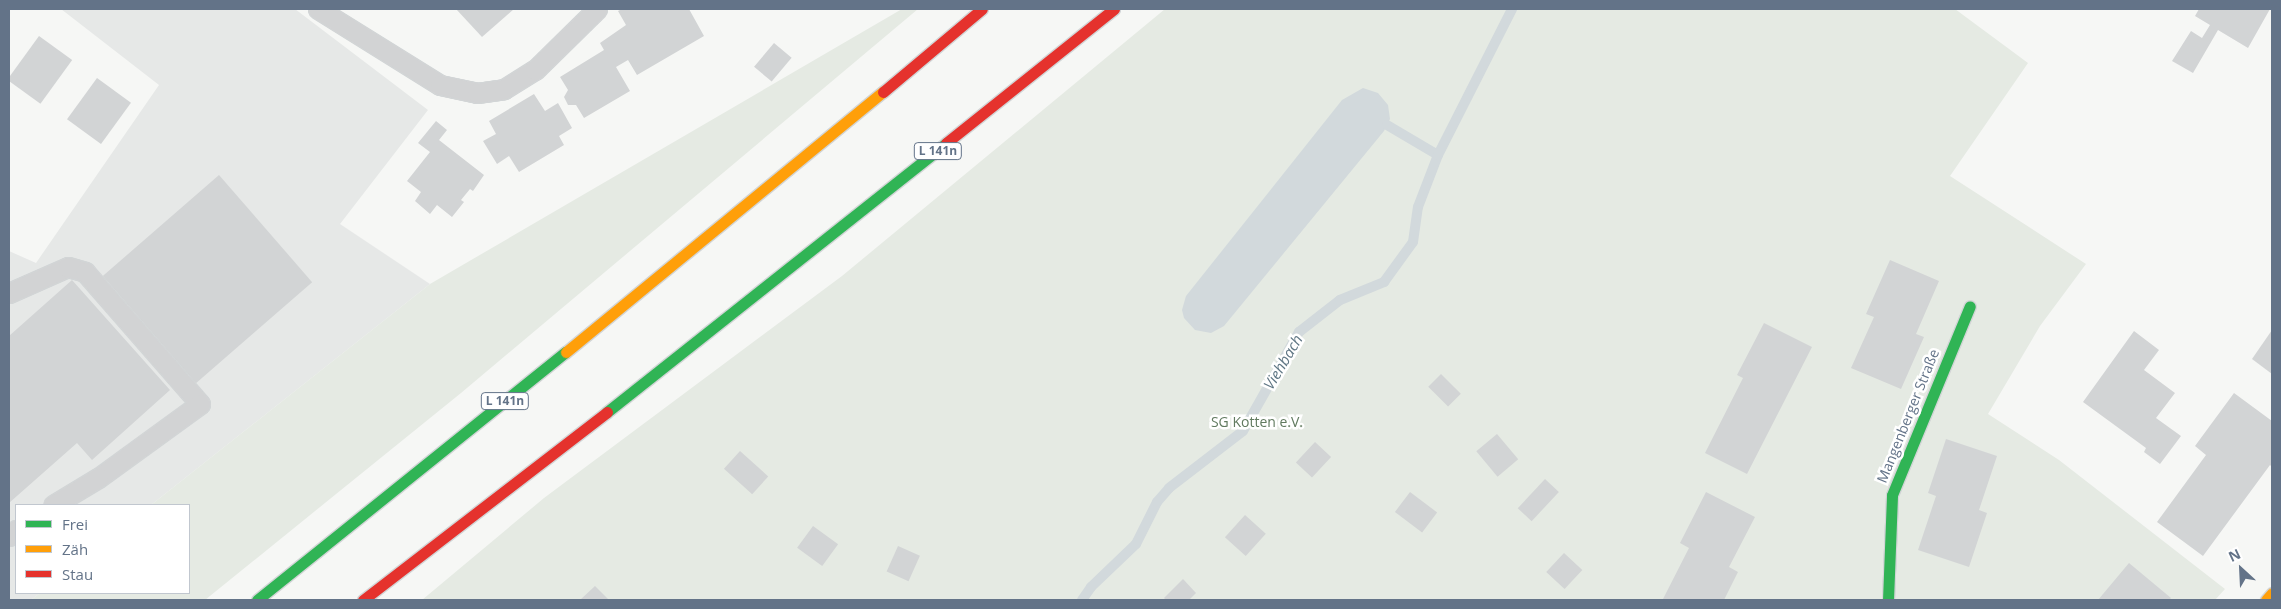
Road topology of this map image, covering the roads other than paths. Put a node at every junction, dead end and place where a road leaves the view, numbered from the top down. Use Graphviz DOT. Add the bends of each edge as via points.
graph roads {
  1 [pos="318,9"];
  2 [pos="597,9"];
  3 [pos="982,9"];
  4 [pos="1114,9"];
  5 [pos="9,293"];
  6 [pos="1970,306"];
  7 [pos="55,504"];
  8 [pos="2272,593"];
  9 [pos="257,600"];
  10 [pos="363,600"];
  11 [pos="1888,600"];
  12 [pos="2266,600"];
  1 -- 2 [label="lane" via="440,86 477,93 504,89 535,70"];
  3 -- 9 [label="main road, L 141n" via="753,202"];
  4 -- 10 [label="main road, L 141n" via="760,293"];
  5 -- 7 [label="lane" via="68,267 85,272 200,404 98,478"];
  6 -- 11 [label="main road, Mangenberger Straße" via="1892,495"];
  8 -- 12 [label="main road"];
}
